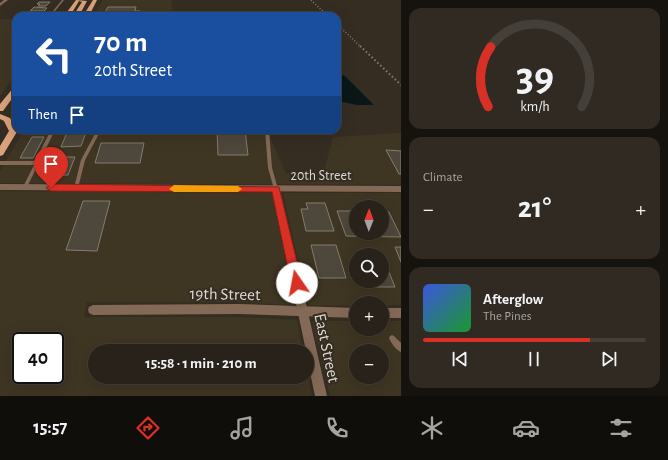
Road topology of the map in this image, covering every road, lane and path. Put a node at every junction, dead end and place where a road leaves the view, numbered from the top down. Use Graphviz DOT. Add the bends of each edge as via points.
graph roads {
  1 [pos="6,0"];
  2 [pos="63,0"];
  3 [pos="79,0"];
  4 [pos="95,0"];
  5 [pos="0,5"];
  6 [pos="53,12"];
  7 [pos="70,12"];
  8 [pos="78,12"];
  9 [pos="88,12"];
  10 [pos="12,93"];
  11 [pos="0,110"];
  12 [pos="0,116"];
  13 [pos="12,125"];
  14 [pos="12,133"];
  15 [pos="51,134"];
  16 [pos="97,134"];
  17 [pos="267,134"];
  18 [pos="0,153"];
  19 [pos="0,163"];
  20 [pos="37,163"];
  21 [pos="0,187"];
  22 [pos="26,187"];
  23 [pos="76,188"];
  24 [pos="276,189"];
  25 [pos="401,189"];
  26 [pos="93,310"];
  27 [pos="303,313"];
  28 [pos="349,313"];
  29 [pos="389,313"];
  30 [pos="401,313"];
  31 [pos="392,338"];
  32 [pos="401,348"];
  33 [pos="321,396"];
  1 -- 5 [label="street"];
  2 -- 6 [label="lane"];
  3 -- 7 [label="main road"];
  3 -- 8 [label="main road" via="85,1"];
  4 -- 9 [label="main road"];
  10 -- 11 [label="main road"];
  12 -- 13 [label="main road"];
  14 -- 18 [label="main road"];
  15 -- 20 [label="lane"];
  16 -- 23 [label="lane" via="83,160"];
  17 -- 24 [label="lane" via="270,168"];
  19 -- 20 [label="lane"];
  20 -- 22 [label="lane"];
  21 -- 22 [label="street, 20th Street"];
  22 -- 23 [label="street, 20th Street"];
  23 -- 24 [label="street, 20th Street"];
  24 -- 25 [label="street, 20th Street"];
  24 -- 27 [label="street, East Street"];
  26 -- 27 [label="street, 19th Street" via="238,309"];
  27 -- 28 [label="street, 19th Street"];
  27 -- 33 [label="street, East Street"];
  29 -- 30 [label="street"];
  31 -- 32 [label="lane"];
}
